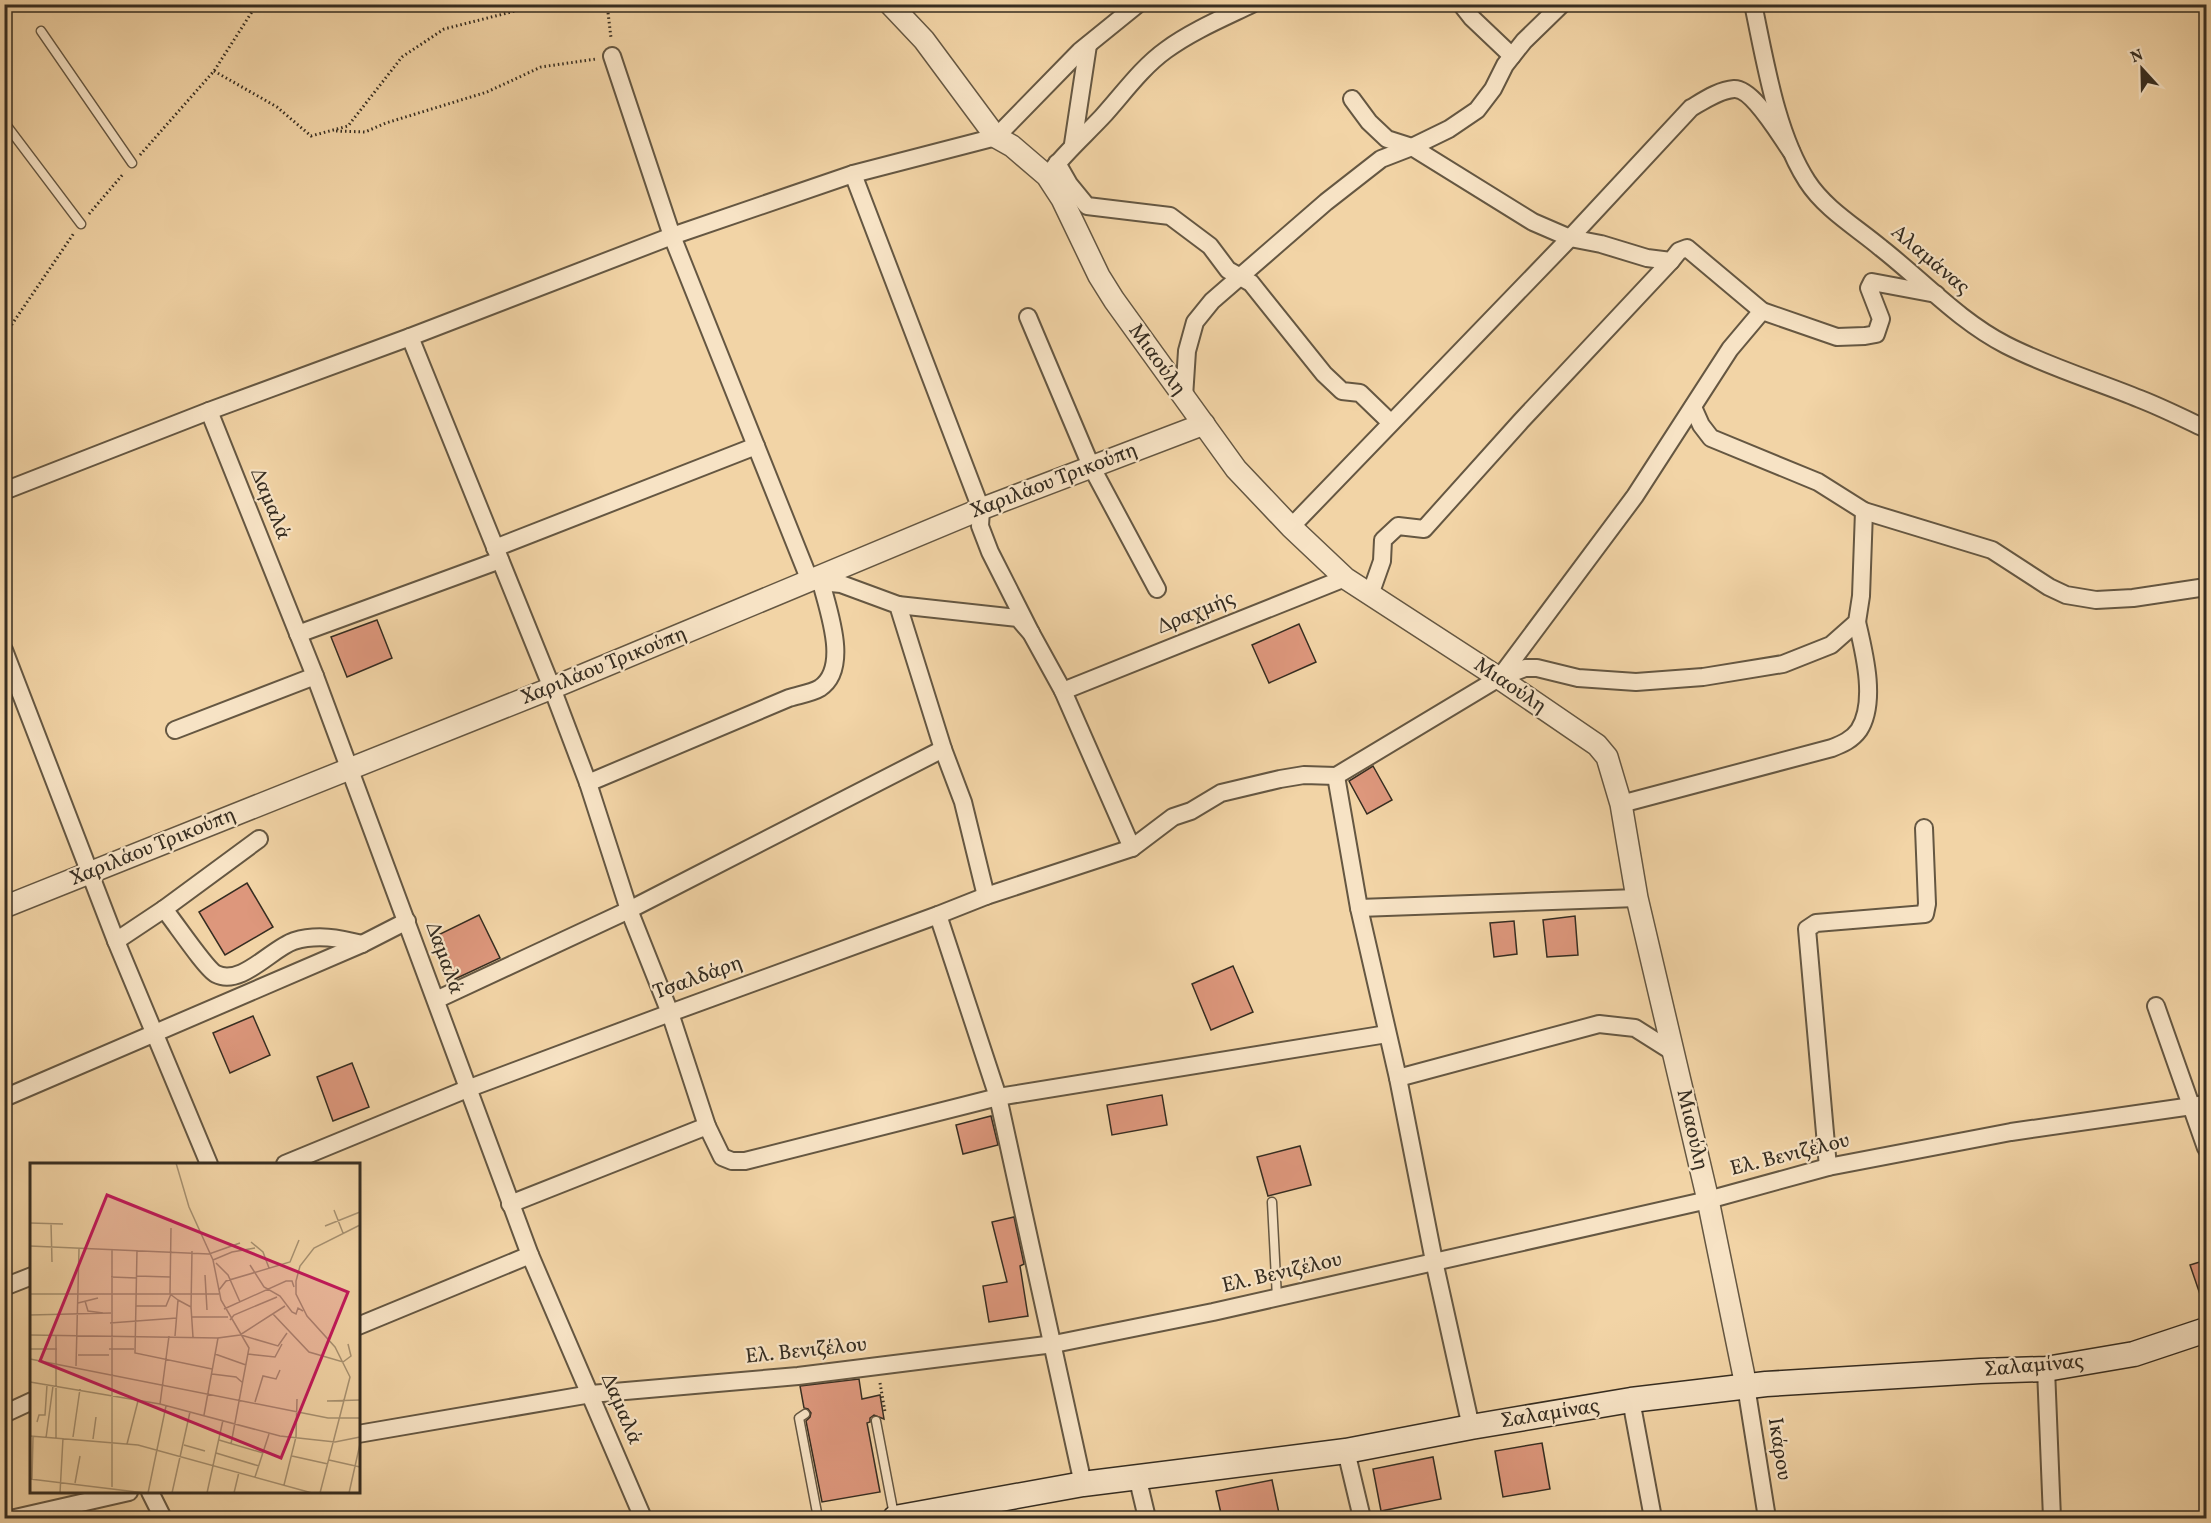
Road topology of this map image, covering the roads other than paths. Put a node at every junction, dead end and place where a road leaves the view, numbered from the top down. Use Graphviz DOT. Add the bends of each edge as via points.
graph roads {
  1 [pos="891,4"];
  2 [pos="1138,4"];
  3 [pos="1252,4"];
  4 [pos="1461,4"];
  5 [pos="1562,4"];
  6 [pos="1753,4"];
  7 [pos="41,31"];
  8 [pos="1088,45"];
  9 [pos="612,56"];
  10 [pos="1512,56"];
  11 [pos="1352,99"];
  12 [pos="4,122"];
  13 [pos="996,137"];
  14 [pos="1073,144"];
  15 [pos="1412,147"];
  16 [pos="1791,151"];
  17 [pos="132,163"];
  18 [pos="1052,170"];
  19 [pos="853,174"];
  20 [pos="81,224"];
  21 [pos="672,236"];
  22 [pos="1570,238"];
  23 [pos="1671,261"];
  24 [pos="1240,277"];
  25 [pos="1936,294"];
  26 [pos="1762,311"];
  27 [pos="1028,317"];
  28 [pos="410,337"];
  29 [pos="1184,397"];
  30 [pos="1693,407"];
  31 [pos="209,411"];
  32 [pos="1390,422"];
  33 [pos="1204,423"];
  34 [pos="2206,429"];
  35 [pos="756,446"];
  36 [pos="1091,466"];
  37 [pos="4,491"];
  38 [pos="981,509"];
  39 [pos="1863,511"];
  40 [pos="1291,527"];
  41 [pos="497,554"];
  42 [pos="1345,578"];
  43 [pos="816,582"];
  44 [pos="2206,587"];
  45 [pos="1157,589"];
  46 [pos="1370,595"];
  47 [pos="898,605"];
  48 [pos="1857,622"];
  49 [pos="1031,633"];
  50 [pos="298,634"];
  51 [pos="4,650"];
  52 [pos="315,676"];
  53 [pos="1499,678"];
  54 [pos="552,688"];
  55 [pos="1063,691"];
  56 [pos="175,730"];
  57 [pos="942,749"];
  58 [pos="349,769"];
  59 [pos="1336,776"];
  60 [pos="588,783"];
  61 [pos="1621,804"];
  62 [pos="1924,828"];
  63 [pos="259,839"];
  64 [pos="1132,848"];
  65 [pos="89,874"];
  66 [pos="986,896"];
  67 [pos="1637,898"];
  68 [pos="4,907"];
  69 [pos="1359,908"];
  70 [pos="164,909"];
  71 [pos="629,910"];
  72 [pos="938,915"];
  73 [pos="406,921"];
  74 [pos="116,941"];
  75 [pos="362,944"];
  76 [pos="436,1000"];
  77 [pos="2157,1006"];
  78 [pos="670,1012"];
  79 [pos="1388,1034"];
  80 [pos="153,1035"];
  81 [pos="1673,1052"];
  82 [pos="1398,1078"];
  83 [pos="467,1089"];
  84 [pos="998,1097"];
  85 [pos="4,1098"];
  86 [pos="2200,1106"];
  87 [pos="707,1125"];
  88 [pos="2206,1148"];
  89 [pos="209,1163"];
  90 [pos="287,1163"];
  91 [pos="1828,1167"];
  92 [pos="1708,1200"];
  93 [pos="1272,1202"];
  94 [pos="510,1204"];
  95 [pos="530,1255"];
  96 [pos="1434,1261"];
  97 [pos="30,1277"];
  98 [pos="4,1287"];
  99 [pos="1277,1298"];
  100 [pos="360,1325"];
  101 [pos="2206,1330"];
  102 [pos="1054,1344"];
  103 [pos="2046,1369"];
  104 [pos="1746,1386"];
  105 [pos="591,1394"];
  106 [pos="1631,1400"];
  107 [pos="30,1402"];
  108 [pos="4,1414"];
  109 [pos="805,1414"];
  110 [pos="876,1421"];
  111 [pos="1471,1427"];
  112 [pos="360,1434"];
  113 [pos="1346,1451"];
  114 [pos="1137,1476"];
  115 [pos="1083,1484"];
  116 [pos="121,1493"];
  117 [pos="151,1493"];
  118 [pos="15,1518"];
  119 [pos="163,1518"];
  120 [pos="643,1518"];
  121 [pos="818,1518"];
  122 [pos="898,1518"];
  123 [pos="1147,1518"];
  124 [pos="1362,1518"];
  125 [pos="1653,1518"];
  126 [pos="1767,1518"];
  127 [pos="2052,1518"];
  1 -- 13 [label="street, Μιαούλη" via="924,40"];
  2 -- 8 [label="street"];
  3 -- 14 [label="street" via="1166,50"];
  4 -- 10 [label="street"];
  5 -- 10 [label="street"];
  6 -- 16 [label="street, Αλαμάνας" via="1768,77"];
  7 -- 17 [label="lane"];
  8 -- 13 [label="street"];
  8 -- 14 [label="street"];
  9 -- 21 [label="street"];
  10 -- 15 [label="street" via="1477,110"];
  11 -- 15 [label="street" via="1387,139"];
  12 -- 20 [label="lane"];
  13 -- 18 [label="street, Μιαούλη"];
  13 -- 19 [label="street"];
  14 -- 18 [label="street"];
  15 -- 22 [label="street" via="1533,222"];
  15 -- 24 [label="street" via="1381,159"];
  16 -- 22 [label="street" via="1745,92 1734,89 1711,97 1680,118"];
  16 -- 25 [label="street, Αλαμάνας" via="1808,182 1829,207"];
  18 -- 24 [label="street" via="1088,206 1170,216 1210,246 1228,270"];
  18 -- 29 [label="street, Μιαούλη" via="1099,276"];
  19 -- 21 [label="street"];
  19 -- 38 [label="street"];
  21 -- 28 [label="street"];
  21 -- 35 [label="street"];
  22 -- 23 [label="street"];
  22 -- 32 [label="street"];
  23 -- 26 [label="street" via="1687,248"];
  23 -- 46 [label="street" via="1424,529 1398,526 1383,540 1382,561"];
  24 -- 29 [label="street" via="1195,322 1187,351"];
  24 -- 32 [label="street" via="1251,283 1324,374 1342,391 1360,393"];
  25 -- 26 [label="street" via="1872,282 1869,288 1881,319 1876,334 1865,336 1837,337"];
  25 -- 34 [label="street, Αλαμάνας" via="2005,345"];
  26 -- 30 [label="street" via="1730,349"];
  27 -- 36 [label="street"];
  28 -- 31 [label="street"];
  28 -- 41 [label="street"];
  29 -- 33 [label="street, Μιαούλη"];
  30 -- 39 [label="street" via="1711,438 1818,482"];
  30 -- 53 [label="street" via="1635,496"];
  31 -- 37 [label="street"];
  31 -- 50 [label="street, Δαμαλά"];
  32 -- 40 [label="street"];
  33 -- 36 [label="street, Χαριλάου Τρικούπη"];
  33 -- 40 [label="street, Μιαούλη" via="1236,470"];
  35 -- 41 [label="street"];
  35 -- 43 [label="street"];
  36 -- 38 [label="street, Χαριλάου Τρικούπη"];
  36 -- 45 [label="street"];
  38 -- 43 [label="street, Χαριλάου Τρικούπη"];
  38 -- 49 [label="street" via="980,526 990,552"];
  39 -- 44 [label="street" via="1992,550 2066,595 2096,600 2133,598"];
  39 -- 48 [label="street"];
  40 -- 42 [label="street, Μιαούλη"];
  41 -- 50 [label="street"];
  41 -- 54 [label="street"];
  42 -- 46 [label="street, Μιαούλη"];
  42 -- 55 [label="street, Δραχμής"];
  43 -- 47 [label="street" via="841,584"];
  43 -- 54 [label="street, Χαριλάου Τρικούπη"];
  43 -- 60 [label="street" via="836,657 834,672 820,688"];
  46 -- 53 [label="street, Μιαούλη"];
  47 -- 49 [label="street" via="1018,618"];
  47 -- 57 [label="street"];
  48 -- 53 [label="street" via="1831,645 1783,664 1703,677 1636,682 1578,678 1525,668"];
  48 -- 61 [label="street" via="1869,698 1860,729 1847,742"];
  49 -- 55 [label="street"];
  50 -- 52 [label="street, Δαμαλά"];
  51 -- 65 [label="street"];
  52 -- 56 [label="street"];
  52 -- 58 [label="street, Δαμαλά"];
  53 -- 59 [label="street"];
  53 -- 61 [label="street, Μιαούλη" via="1597,745 1607,757"];
  54 -- 58 [label="street, Χαριλάου Τρικούπη"];
  54 -- 60 [label="street"];
  55 -- 64 [label="street"];
  57 -- 66 [label="street" via="963,802"];
  57 -- 71 [label="street"];
  58 -- 65 [label="street, Χαριλάου Τρικούπη"];
  58 -- 73 [label="street, Δαμαλά"];
  59 -- 64 [label="street, Τσαλδάρη" via="1304,775 1221,794 1173,817"];
  59 -- 69 [label="street"];
  60 -- 71 [label="street"];
  61 -- 67 [label="street, Μιαούλη"];
  62 -- 91 [label="street" via="1925,914 1816,923 1807,929"];
  63 -- 70 [label="street"];
  64 -- 66 [label="street, Τσαλδάρη"];
  65 -- 68 [label="street, Χαριλάου Τρικούπη"];
  65 -- 74 [label="street"];
  66 -- 72 [label="street, Τσαλδάρη"];
  67 -- 69 [label="street"];
  67 -- 81 [label="street, Μιαούλη"];
  69 -- 79 [label="street"];
  70 -- 74 [label="street"];
  70 -- 75 [label="street" via="216,974 232,976 250,970 294,941 340,938"];
  71 -- 76 [label="street"];
  71 -- 78 [label="street"];
  72 -- 78 [label="street, Τσαλδάρη"];
  72 -- 84 [label="street"];
  73 -- 75 [label="street"];
  73 -- 76 [label="street, Δαμαλά"];
  74 -- 80 [label="street"];
  75 -- 80 [label="street"];
  76 -- 83 [label="street, Δαμαλά"];
  77 -- 86 [label="street"];
  78 -- 83 [label="street, Τσαλδάρη"];
  78 -- 87 [label="street"];
  79 -- 82 [label="street"];
  79 -- 84 [label="street"];
  80 -- 85 [label="street"];
  80 -- 89 [label="street"];
  81 -- 82 [label="street" via="1635,1028 1599,1024"];
  81 -- 92 [label="street, Μιαούλη"];
  82 -- 96 [label="street"];
  83 -- 90 [label="street, Τσαλδάρη"];
  83 -- 94 [label="street, Δαμαλά"];
  84 -- 87 [label="street" via="745,1161 722,1157"];
  84 -- 102 [label="street"];
  86 -- 88 [label="street"];
  86 -- 91 [label="street, Ελ. Βενιζέλου" via="2011,1132"];
  87 -- 94 [label="street"];
  91 -- 92 [label="street, Ελ. Βενιζέλου"];
  92 -- 96 [label="street, Ελ. Βενιζέλου"];
  92 -- 104 [label="street, Μιαούλη"];
  93 -- 99 [label="lane"];
  94 -- 95 [label="street, Δαμαλά"];
  95 -- 100 [label="street"];
  95 -- 105 [label="street, Δαμαλά"];
  96 -- 99 [label="street, Ελ. Βενιζέλου"];
  96 -- 111 [label="street"];
  97 -- 98 [label="street"];
  99 -- 102 [label="street, Ελ. Βενιζέλου"];
  101 -- 103 [label="main road, Σαλαμίνας" via="2134,1354"];
  102 -- 105 [label="street, Ελ. Βενιζέλου" via="798,1376"];
  102 -- 115 [label="street"];
  103 -- 104 [label="main road, Σαλαμίνας"];
  103 -- 127 [label="street"];
  104 -- 106 [label="main road, Σαλαμίνας"];
  104 -- 126 [label="street, Ικάρου"];
  105 -- 112 [label="street, Ελ. Βενιζέλου"];
  105 -- 120 [label="street, Δαμαλά"];
  106 -- 111 [label="main road, Σαλαμίνας"];
  106 -- 125 [label="street"];
  107 -- 108 [label="street"];
  109 -- 121 [label="lane" via="799,1418"];
  110 -- 122 [label="lane"];
  111 -- 113 [label="main road, Σαλαμίνας"];
  113 -- 114 [label="main road, Σαλαμίνας"];
  113 -- 124 [label="street"];
  114 -- 115 [label="main road, Σαλαμίνας"];
  114 -- 123 [label="street"];
  115 -- 122 [label="main road, Σαλαμίνας"];
  116 -- 118 [label="street"];
  117 -- 119 [label="street"];
}
